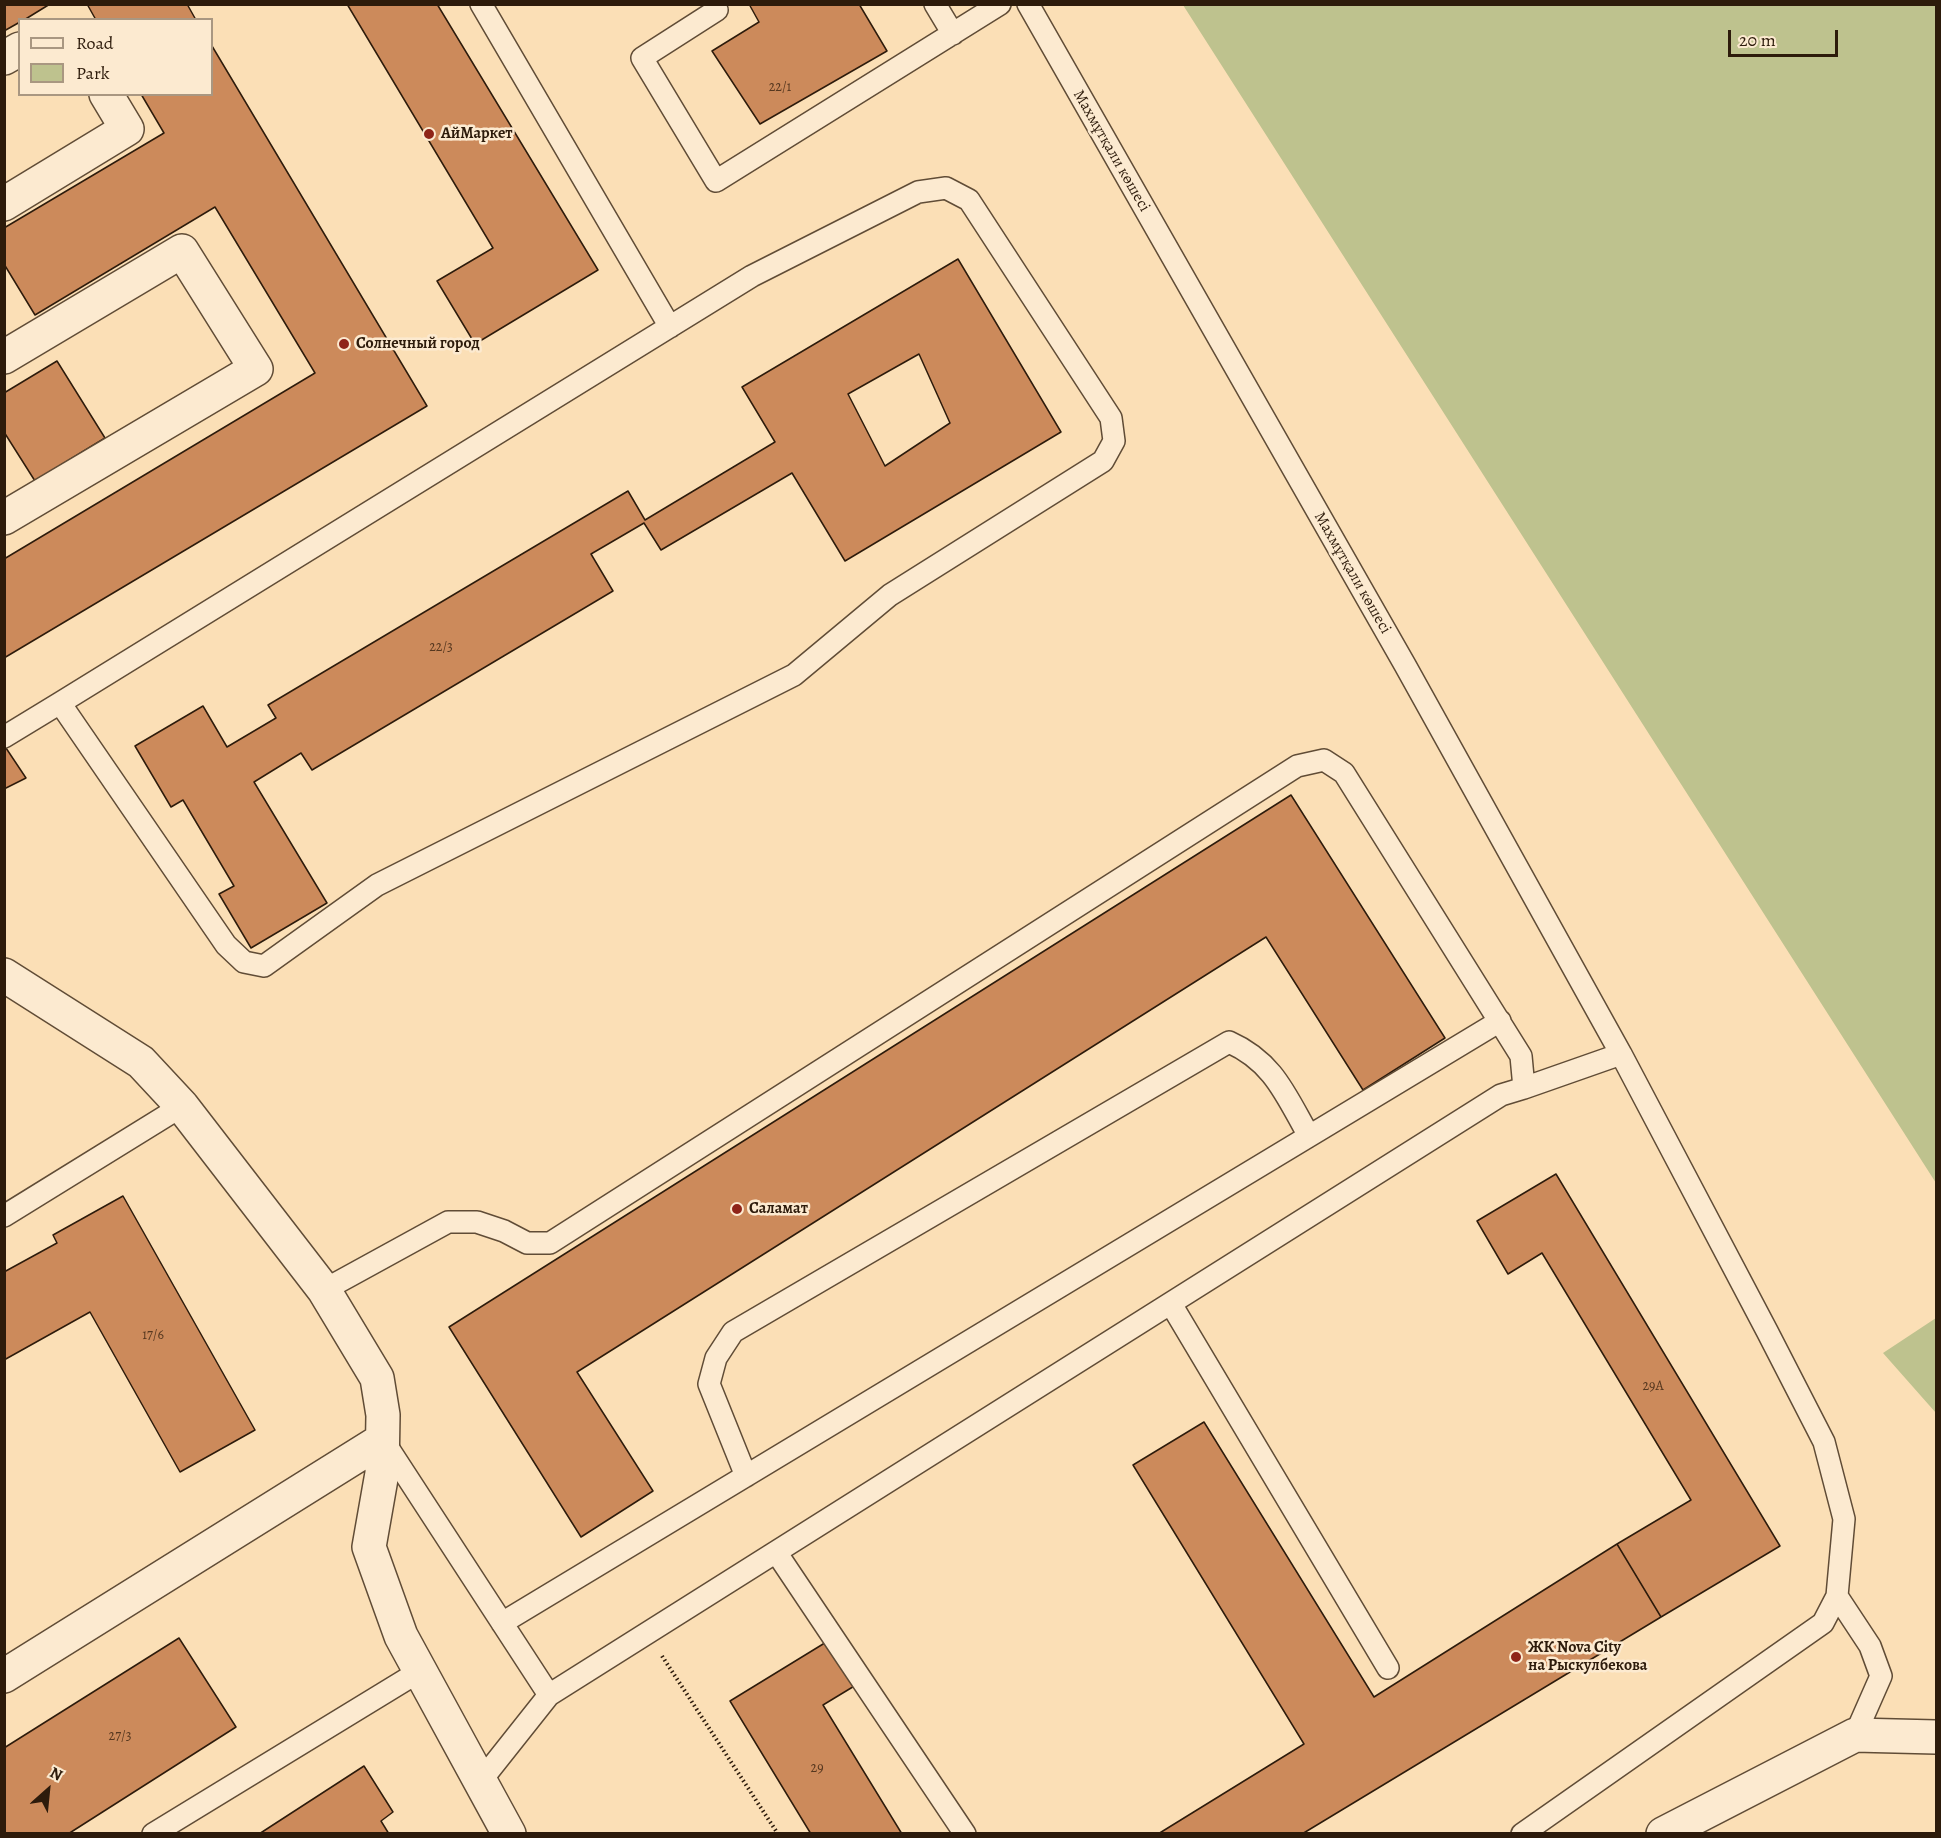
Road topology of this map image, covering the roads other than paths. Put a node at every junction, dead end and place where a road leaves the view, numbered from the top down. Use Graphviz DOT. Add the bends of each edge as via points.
graph roads {
  1 [pos="481,4"];
  2 [pos="714,4"];
  3 [pos="935,4"];
  4 [pos="1000,4"];
  5 [pos="1028,4"];
  6 [pos="953,34"];
  7 [pos="18,50"];
  8 [pos="4,58"];
  9 [pos="107,96"];
  10 [pos="4,204"];
  11 [pos="670,327"];
  12 [pos="7,351"];
  13 [pos="4,518"];
  14 [pos="60,703"];
  15 [pos="4,737"];
  16 [pos="4,975"];
  17 [pos="1500,1021"];
  18 [pos="1622,1054"];
  19 [pos="1524,1088"];
  20 [pos="182,1106"];
  21 [pos="1309,1136"];
  22 [pos="4,1216"];
  23 [pos="324,1290"];
  24 [pos="1171,1304"];
  25 [pos="382,1440"];
  26 [pos="746,1476"];
  27 [pos="776,1552"];
  28 [pos="1837,1596"];
  29 [pos="502,1623"];
  30 [pos="1388,1668"];
  31 [pos="420,1671"];
  32 [pos="4,1676"];
  33 [pos="549,1695"];
  34 [pos="1855,1735"];
  35 [pos="1936,1737"];
  36 [pos="480,1782"];
  37 [pos="153,1833"];
  38 [pos="509,1833"];
  39 [pos="965,1833"];
  40 [pos="1522,1833"];
  41 [pos="1663,1833"];
  1 -- 11 [label="lane"];
  2 -- 6 [label="lane" via="717,10 642,58 716,181"];
  3 -- 6 [label="lane"];
  4 -- 6 [label="lane"];
  5 -- 18 [label="lane, Махмұтқали көшесі"];
  7 -- 8 [label="street"];
  9 -- 10 [label="street" via="127,129"];
  11 -- 14 [label="lane"];
  11 -- 14 [label="lane" via="752,276 918,192 946,188 969,200 1112,418 1114,441 1103,461 890,595 794,675 377,885 264,966 244,962 226,945"];
  12 -- 13 [label="street" via="182,251 256,369"];
  14 -- 15 [label="lane"];
  16 -- 20 [label="street" via="141,1062"];
  17 -- 19 [label="lane" via="1521,1056"];
  17 -- 21 [label="lane"];
  17 -- 23 [label="lane" via="1344,774 1324,760 1297,766 550,1243 526,1243 477,1222 448,1222"];
  18 -- 19 [label="lane"];
  18 -- 28 [label="lane, Махмұтқали көшесі" via="1824,1442 1844,1519"];
  19 -- 24 [label="lane" via="1501,1095"];
  20 -- 22 [label="lane"];
  20 -- 23 [label="street"];
  21 -- 26 [label="lane"];
  21 -- 26 [label="lane" via="1273,1073 1247,1050 1229,1042 733,1332 716,1358 709,1384"];
  23 -- 25 [label="street" via="376,1378 383,1415"];
  24 -- 27 [label="lane"];
  24 -- 30 [label="lane"];
  25 -- 29 [label="lane"];
  25 -- 31 [label="street" via="382,1473 369,1547 401,1636"];
  25 -- 32 [label="street"];
  26 -- 29 [label="lane"];
  27 -- 33 [label="lane"];
  27 -- 39 [label="lane"];
  28 -- 34 [label="lane" via="1870,1646 1881,1676"];
  28 -- 40 [label="lane" via="1823,1623"];
  29 -- 33 [label="lane"];
  31 -- 36 [label="street"];
  31 -- 37 [label="lane"];
  33 -- 36 [label="lane"];
  34 -- 35 [label="street"];
  34 -- 41 [label="street"];
  36 -- 38 [label="street"];
}
